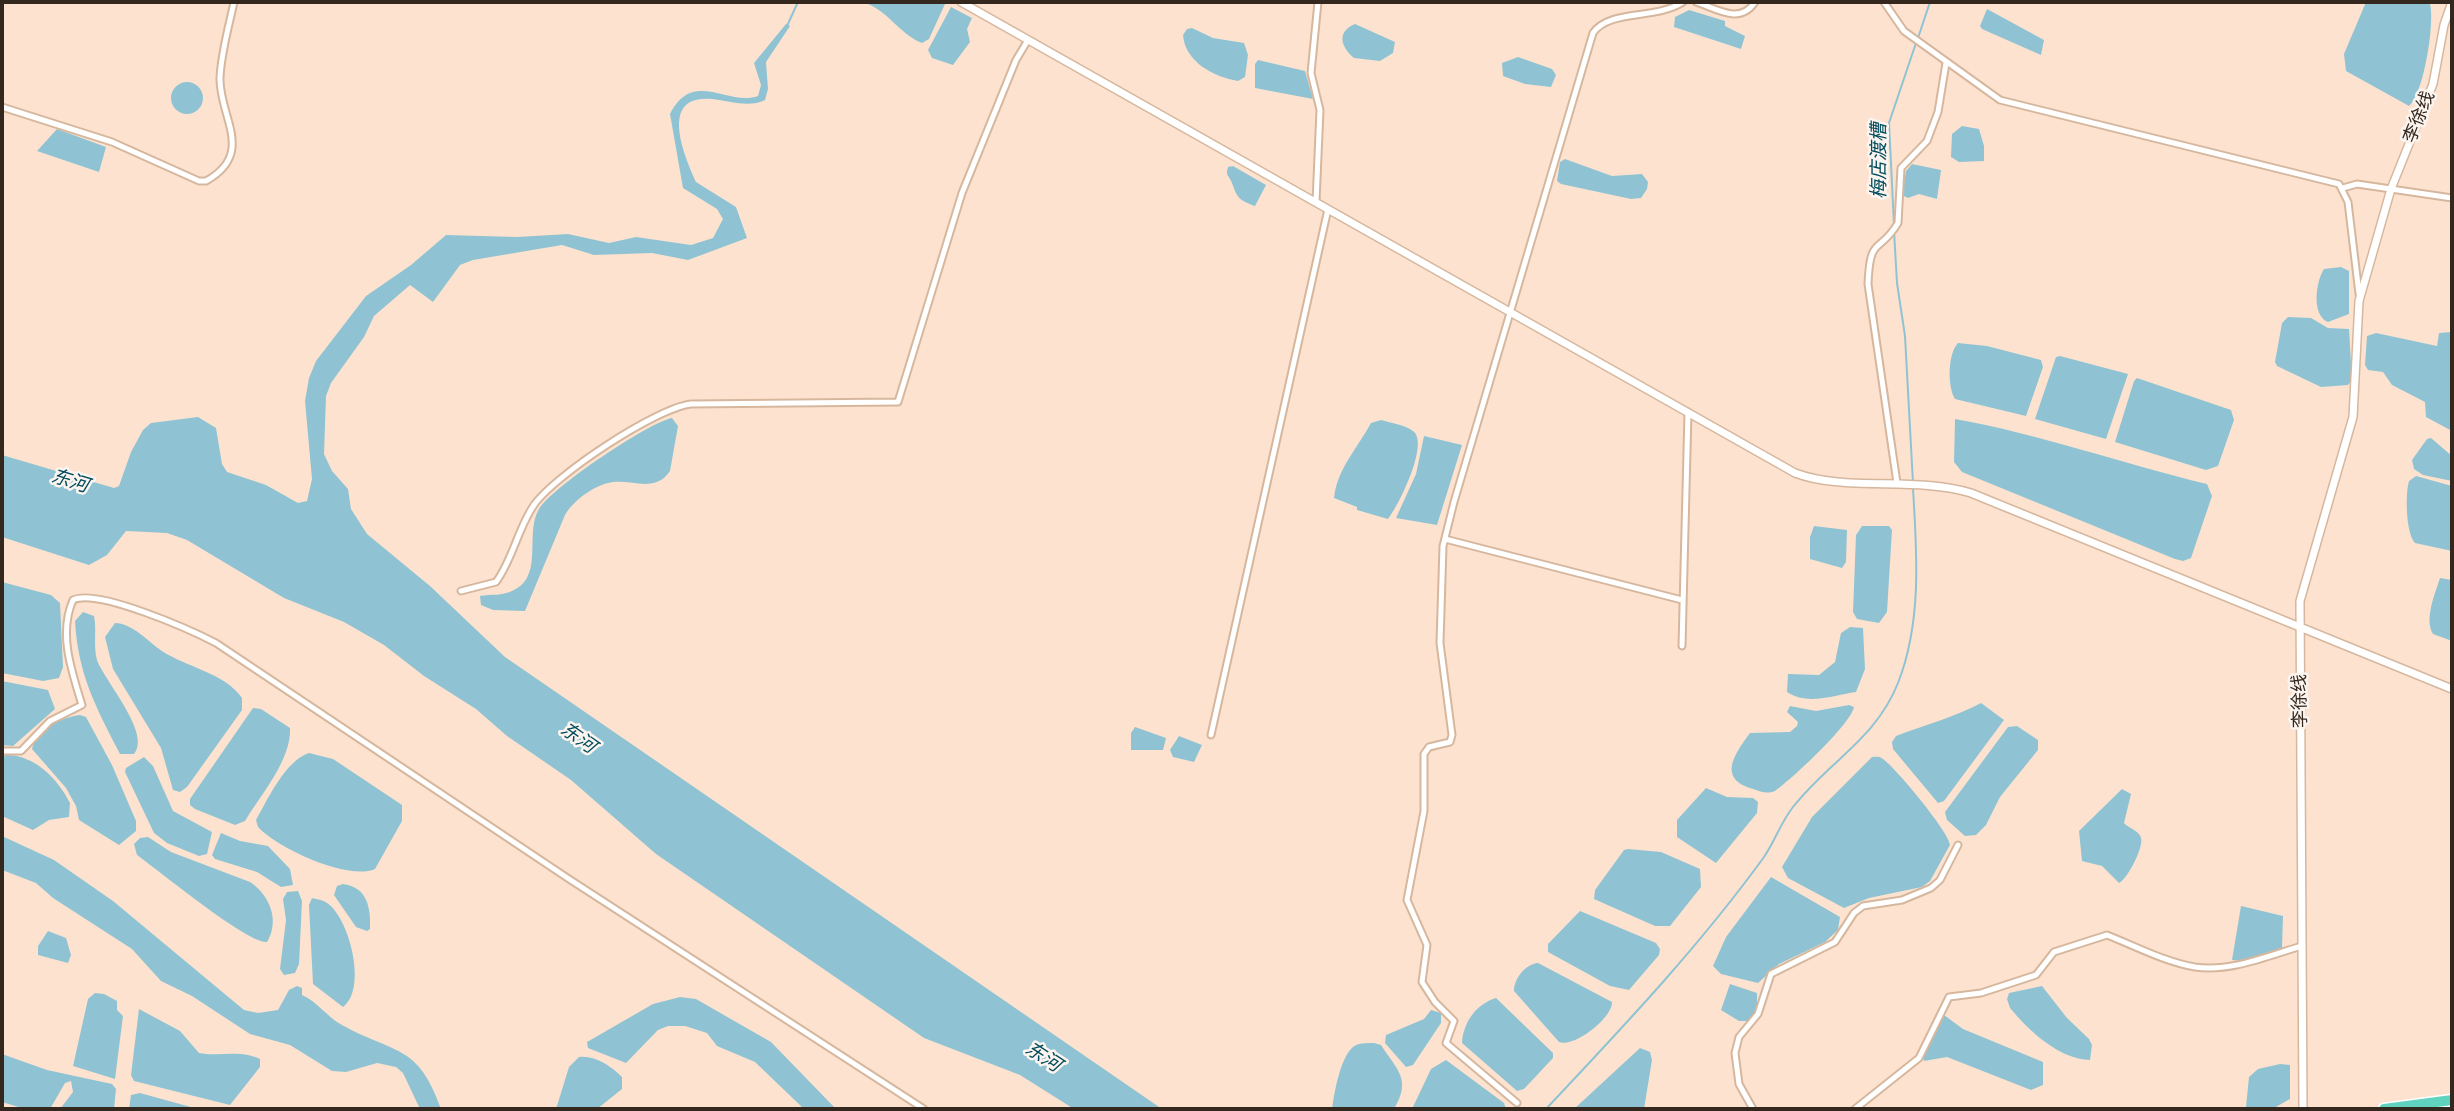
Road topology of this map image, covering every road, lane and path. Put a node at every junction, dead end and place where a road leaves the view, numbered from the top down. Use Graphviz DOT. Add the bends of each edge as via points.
graph roads {
  1 [pos="234,2"];
  2 [pos="961,2"];
  3 [pos="1318,2"];
  4 [pos="1683,2"];
  5 [pos="1696,2"];
  6 [pos="1755,2"];
  7 [pos="1884,2"];
  8 [pos="2452,2"];
  9 [pos="1028,40"];
  10 [pos="1946,63"];
  11 [pos="2,107"];
  12 [pos="2343,188"];
  13 [pos="2390,189"];
  14 [pos="2452,198"];
  15 [pos="1316,202"];
  16 [pos="1328,209"];
  17 [pos="2360,301"];
  18 [pos="1510,311"];
  19 [pos="1688,412"];
  20 [pos="1897,483"];
  21 [pos="1445,539"];
  22 [pos="461,591"];
  23 [pos="1682,600"];
  24 [pos="2299,627"];
  25 [pos="1682,646"];
  26 [pos="2452,689"];
  27 [pos="1211,735"];
  28 [pos="2,751"];
  29 [pos="1958,845"];
  30 [pos="2302,946"];
  31 [pos="2452,1100"];
  32 [pos="1517,1103"];
  33 [pos="924,1109"];
  34 [pos="1753,1109"];
  35 [pos="1855,1109"];
  36 [pos="2303,1109"];
  37 [pos="2384,1109"];
  1 -- 11 [label="street" via="220,79 233,145 229,157 206,181 112,142"];
  2 -- 9 [label="street"];
  3 -- 15 [label="street" via="1311,73 1320,110"];
  4 -- 18 [label="street" via="1656,14 1608,20 1594,33"];
  5 -- 6 [label="street" via="1736,15"];
  7 -- 10 [label="street" via="1897,24"];
  8 -- 13 [label="street, 李徐线" via="2433,84"];
  9 -- 15 [label="street"];
  9 -- 22 [label="street" via="962,193 898,402 675,407 629,431 550,486 533,507 496,582"];
  10 -- 12 [label="street" via="2010,104 2317,177"];
  10 -- 20 [label="street" via="1938,112 1927,141 1901,168 1898,223 1873,248 1869,259 1868,284"];
  12 -- 13 [label="street" via="2352,184"];
  12 -- 17 [label="street"];
  13 -- 14 [label="street"];
  13 -- 17 [label="street, 李徐线"];
  15 -- 16 [label="street"];
  16 -- 18 [label="street"];
  16 -- 27 [label="street"];
  17 -- 24 [label="street, 李徐线" via="2353,417 2300,601"];
  18 -- 19 [label="street"];
  18 -- 21 [label="street"];
  19 -- 20 [label="street" via="1802,475"];
  19 -- 23 [label="street"];
  20 -- 24 [label="street" via="1926,483 1984,498"];
  21 -- 23 [label="street"];
  21 -- 32 [label="street" via="1440,643 1452,735 1450,742 1430,747 1424,754 1424,811 1407,900 1427,946 1422,982 1454,1021 1446,1044"];
  23 -- 25 [label="street"];
  24 -- 26 [label="street"];
  24 -- 30 [label="street, 李徐线"];
  28 -- 33 [label="street" via="21,751 50,721 82,705 68,656 67,624 73,600 94,597 183,628 216,643"];
  29 -- 34 [label="street" via="1931,888 1902,900 1863,906 1835,942 1771,974 1758,1014 1736,1044 1734,1065"];
  30 -- 35 [label="street" via="2241,965 2203,967 2179,963 2107,935 2054,952 2036,975 1980,993 1949,997 1919,1058"];
  30 -- 36 [label="street, 李徐线"];
  31 -- 37 [label="highway"];
}
